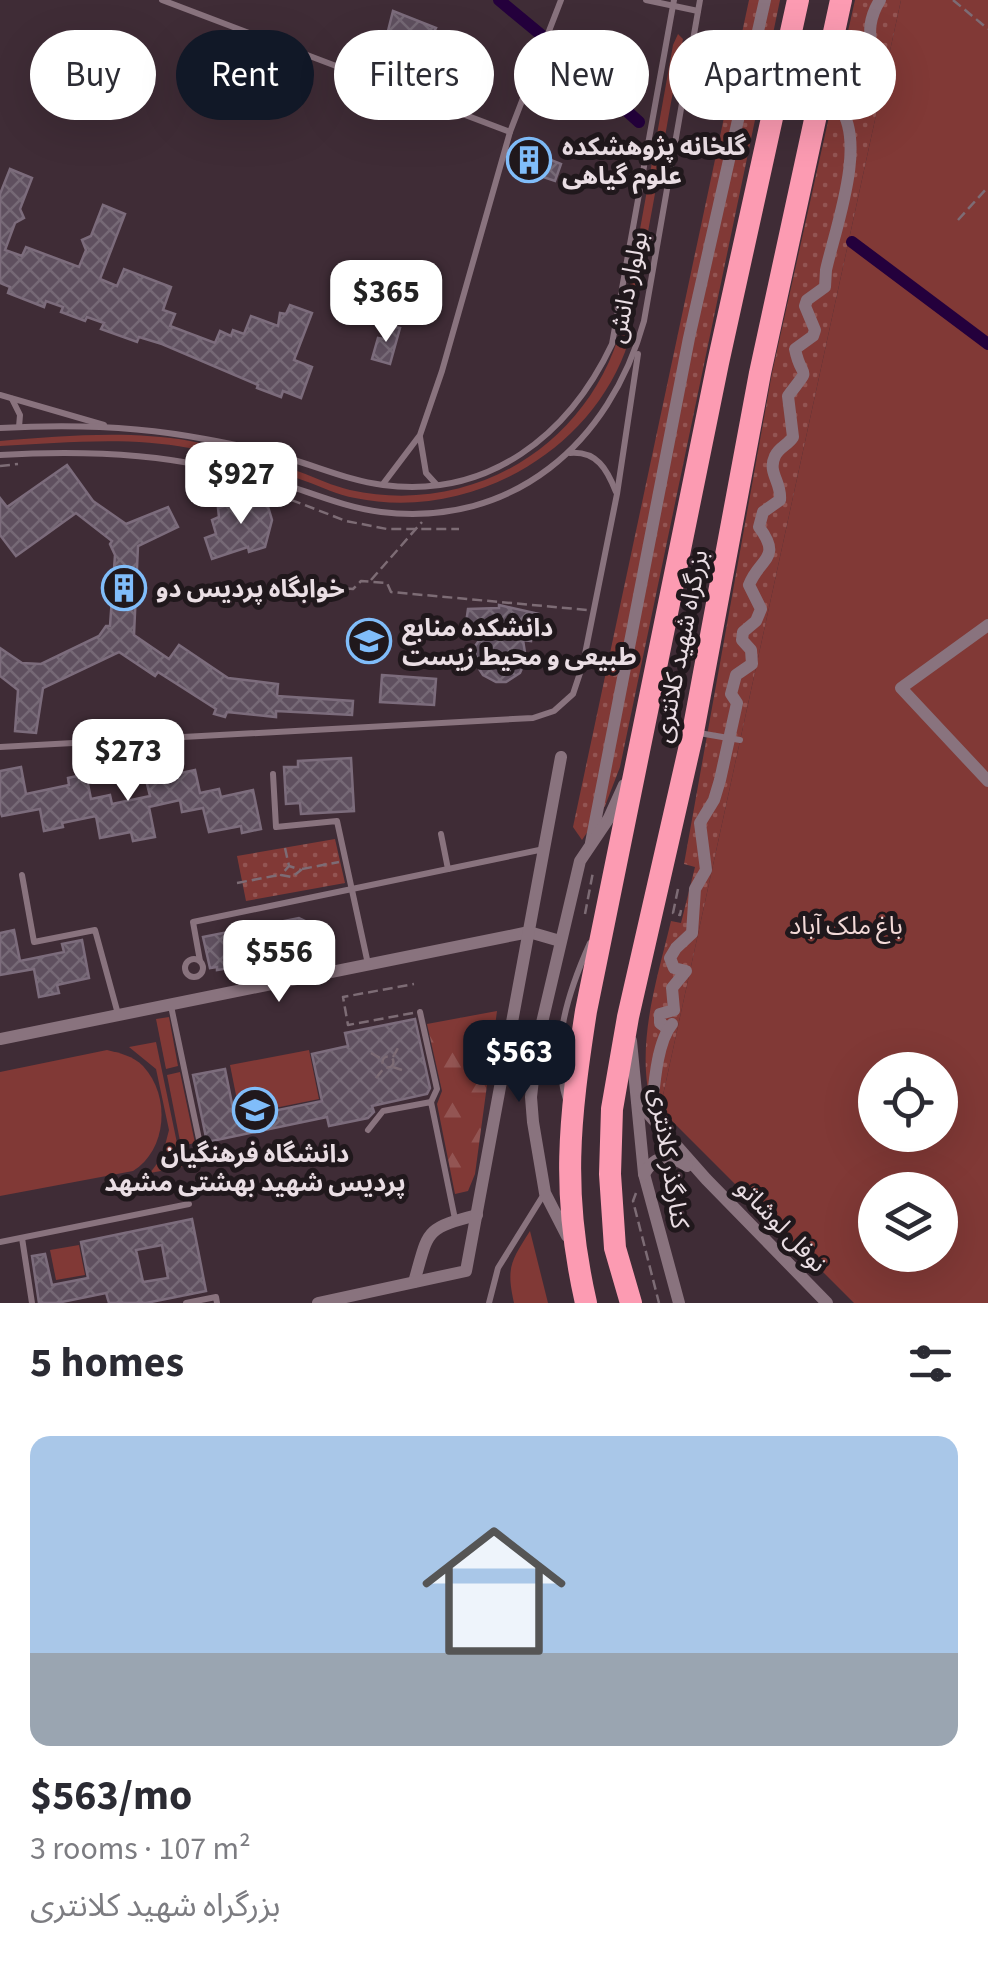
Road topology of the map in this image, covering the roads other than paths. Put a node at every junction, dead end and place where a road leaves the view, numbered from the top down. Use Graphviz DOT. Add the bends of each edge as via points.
graph roads {
  1 [pos="162,0"];
  2 [pos="560,0"];
  3 [pos="646,0"];
  4 [pos="700,0"];
  5 [pos="765,0"];
  6 [pos="841,0"];
  7 [pos="880,0"];
  8 [pos="673,3"];
  9 [pos="797,3"];
  10 [pos="698,12"];
  11 [pos="510,132"];
  12 [pos="644,321"];
  13 [pos="0,394"];
  14 [pos="12,398"];
  15 [pos="19,427"];
  16 [pos="0,428"];
  17 [pos="113,428"];
  18 [pos="420,435"];
  19 [pos="568,453"];
  20 [pos="0,455"];
  21 [pos="383,485"];
  22 [pos="437,485"];
  23 [pos="617,494"];
  24 [pos="988,624"];
  25 [pos="693,732"];
  26 [pos="735,739"];
  27 [pos="0,748"];
  28 [pos="639,750"];
  29 [pos="561,758"];
  30 [pos="273,774"];
  31 [pos="988,781"];
  32 [pos="441,834"];
  33 [pos="591,843"];
  34 [pos="544,849"];
  35 [pos="448,869"];
  36 [pos="22,875"];
  37 [pos="353,889"];
  38 [pos="528,932"];
  39 [pos="560,941"];
  40 [pos="200,961"];
  41 [pos="368,965"];
  42 [pos="171,1005"];
  43 [pos="420,1012"];
  44 [pos="118,1015"];
  45 [pos="628,1016"];
  46 [pos="0,1039"];
  47 [pos="636,1101"];
  48 [pos="431,1102"];
  49 [pos="651,1116"];
  50 [pos="368,1130"];
  51 [pos="204,1163"];
  52 [pos="644,1174"];
  53 [pos="706,1179"];
  54 [pos="545,1192"];
  55 [pos="189,1204"];
  56 [pos="477,1215"];
  57 [pos="456,1220"];
  58 [pos="22,1238"];
  59 [pos="0,1242"];
  60 [pos="574,1248"];
  61 [pos="414,1282"];
  62 [pos="32,1303"];
  63 [pos="186,1303"];
  64 [pos="217,1303"];
  65 [pos="318,1303"];
  66 [pos="489,1303"];
  67 [pos="586,1303"];
  68 [pos="631,1303"];
  69 [pos="679,1303"];
  70 [pos="827,1303"];
  1 -- 11 [label="lane"];
  2 -- 11 [label="lane"];
  3 -- 8 [label="lane"];
  4 -- 10 [label="lane, بولوار دانش"];
  5 -- 33 [label="street" via="688,338"];
  6 -- 25 [label="highway, بزرگراه شهید کلانتری" via="760,372"];
  7 -- 26 [label="street" via="869,20 868,85 840,108 850,126 850,164 826,287 805,306 815,330 795,349 804,372 788,396 794,437 772,464 780,500 760,520 770,556 750,585 761,610 743,632 752,664 736,675 731,694 738,703"];
  8 -- 10 [label="lane"];
  8 -- 22 [label="lane, بولوار دانش" via="612,344 596,377 553,432 525,452"];
  9 -- 28 [label="highway, بزرگراه شهید کلانتری"];
  10 -- 12 [label="lane, بولوار دانش"];
  11 -- 18 [label="lane"];
  12 -- 19 [label="lane, بولوار دانش" via="614,396"];
  12 -- 23 [label="lane"];
  13 -- 14 [label="lane"];
  14 -- 15 [label="lane"];
  14 -- 17 [label="lane"];
  15 -- 16 [label="lane, بولوار دانش"];
  15 -- 17 [label="lane, بولوار دانش"];
  17 -- 21 [label="lane, بولوار دانش" via="206,439"];
  18 -- 21 [label="lane"];
  18 -- 22 [label="lane" via="426,473"];
  19 -- 20 [label="lane, بولوار دانش" via="498,498 416,514 363,508 156,458"];
  19 -- 23 [label="lane" via="586,452 601,462"];
  21 -- 22 [label="lane, بولوار دانش"];
  23 -- 27 [label="lane" via="573,694 554,712"];
  24 -- 31 [label="street" via="901,688"];
  25 -- 26 [label="lane"];
  25 -- 45 [label="highway, بزرگراه شهید کلانتری"];
  26 -- 49 [label="street" via="700,822 706,870 695,889 694,925 670,958 674,968 686,971 672,988 674,1010 660,1014 660,1023 669,1026"];
  28 -- 33 [label="street"];
  28 -- 60 [label="highway, بزرگراه شهید کلانتری" via="570,1114"];
  29 -- 34 [label="street"];
  30 -- 37 [label="lane" via="276,827 337,821"];
  32 -- 35 [label="lane"];
  33 -- 39 [label="street"];
  34 -- 35 [label="lane"];
  34 -- 38 [label="street"];
  35 -- 37 [label="lane"];
  36 -- 44 [label="lane" via="34,942 95,930"];
  37 -- 40 [label="lane" via="193,922"];
  37 -- 41 [label="lane"];
  38 -- 39 [label="street"];
  38 -- 41 [label="street"];
  38 -- 56 [label="street"];
  39 -- 54 [label="street" via="531,1097"];
  41 -- 42 [label="street"];
  42 -- 44 [label="street"];
  42 -- 51 [label="lane"];
  43 -- 48 [label="lane" via="436,1090"];
  44 -- 46 [label="street"];
  45 -- 47 [label="street, کنارگذر کلانتری"];
  45 -- 68 [label="highway, بزرگراه شهید کلانتری" via="612,1109 610,1174 616,1248"];
  47 -- 49 [label="street, نوفل لوشاتو"];
  47 -- 52 [label="street, کنارگذر کلانتری"];
  48 -- 50 [label="lane" via="383,1111"];
  48 -- 57 [label="lane"];
  49 -- 53 [label="street, نوفل لوشاتو"];
  52 -- 53 [label="street, نوفل لوشاتو" via="650,1163 673,1156"];
  52 -- 69 [label="street, کنارگذر کلانتری"];
  53 -- 70 [label="street, نوفل لوشاتو"];
  54 -- 60 [label="street"];
  54 -- 66 [label="lane" via="498,1268"];
  55 -- 58 [label="lane"];
  56 -- 57 [label="street"];
  56 -- 61 [label="street" via="466,1271"];
  57 -- 61 [label="street" via="428,1234"];
  58 -- 59 [label="lane"];
  58 -- 62 [label="lane"];
  60 -- 67 [label="highway, بزرگراه شهید کلانتری"];
  61 -- 65 [label="street"];
  63 -- 64 [label="lane" via="216,1297"];
}
